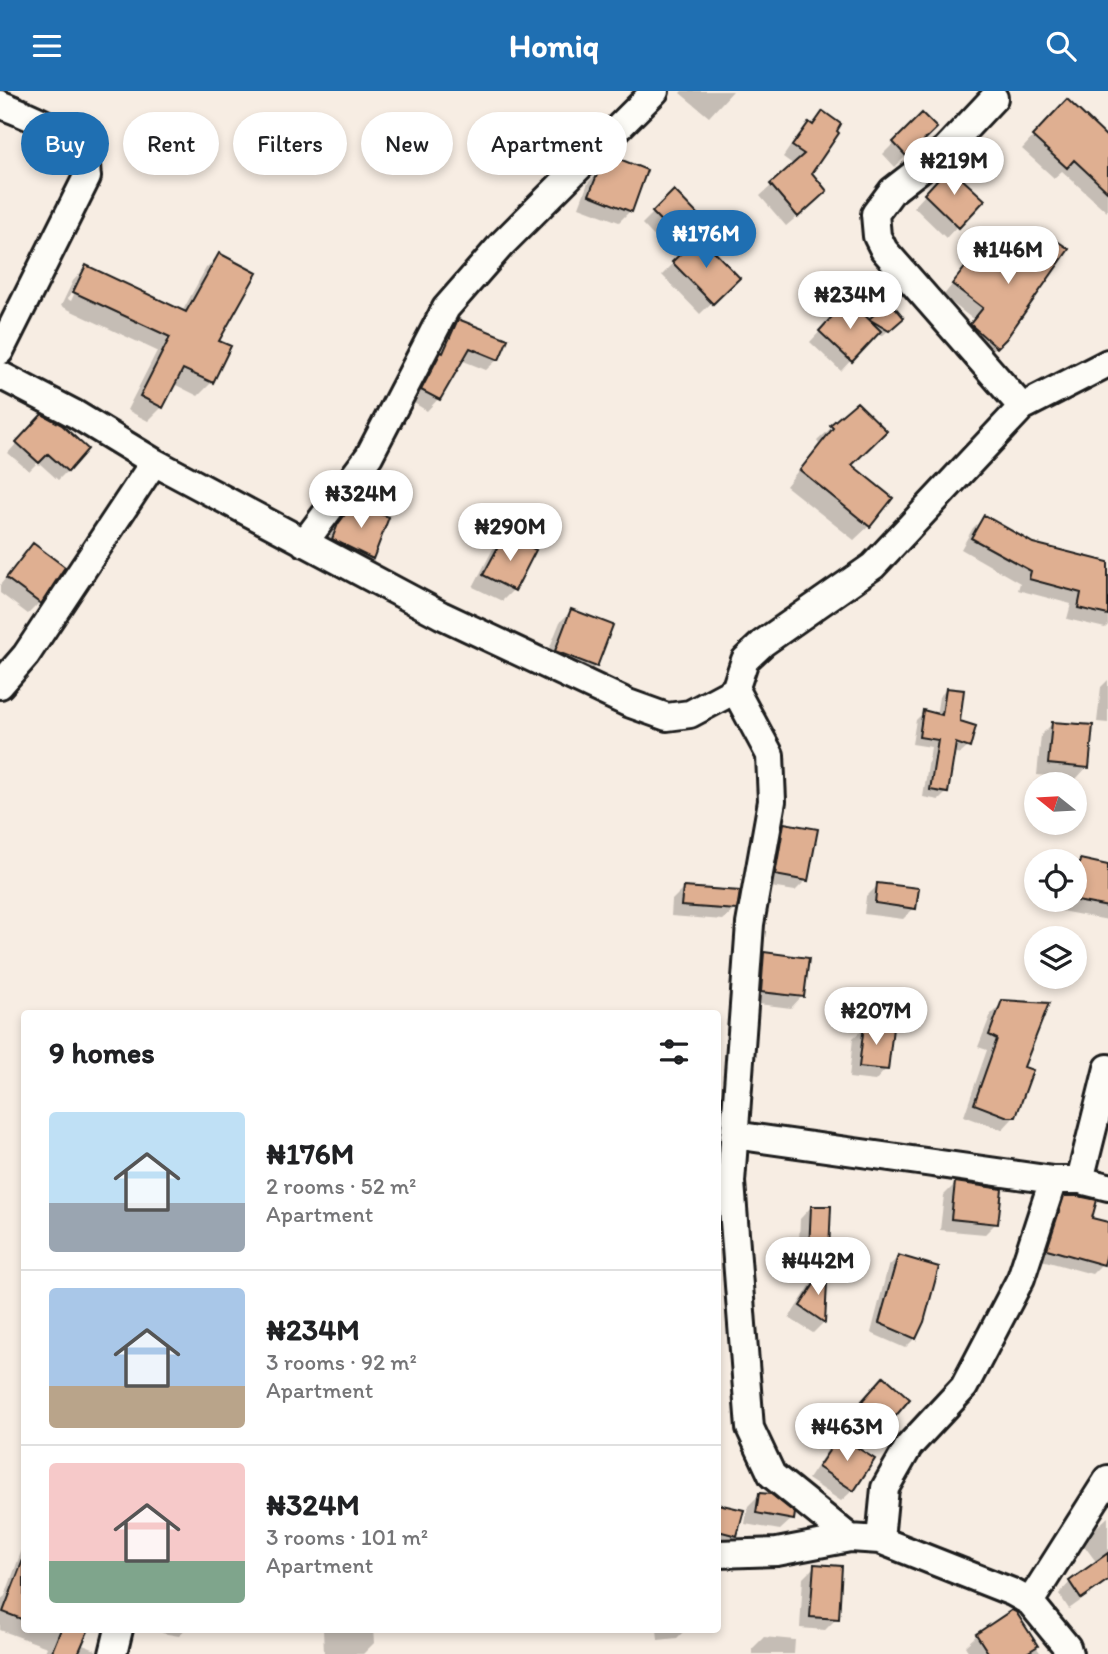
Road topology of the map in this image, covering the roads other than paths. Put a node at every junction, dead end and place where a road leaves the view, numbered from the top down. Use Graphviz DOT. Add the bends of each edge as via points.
graph roads {
  1 [pos="655,91"];
  2 [pos="994,98"];
  3 [pos="0,104"];
  4 [pos="0,351"];
  5 [pos="1108,363"];
  6 [pos="0,375"];
  7 [pos="1022,407"];
  8 [pos="153,463"];
  9 [pos="304,543"];
  10 [pos="0,685"];
  11 [pos="735,690"];
  12 [pos="1108,1068"];
  13 [pos="734,1135"];
  14 [pos="1053,1180"];
  15 [pos="1080,1180"];
  16 [pos="724,1186"];
  17 [pos="1108,1187"];
  18 [pos="1108,1479"];
  19 [pos="850,1538"];
  20 [pos="880,1540"];
  21 [pos="721,1554"];
  22 [pos="1030,1602"];
  23 [pos="118,1633"];
  24 [pos="113,1654"];
  25 [pos="1069,1654"];
  1 -- 9 [label="street" via="502,244 446,308 369,456"];
  2 -- 7 [label="street" via="946,150 892,191 874,214 884,250"];
  3 -- 4 [label="street" via="54,128 73,143 85,160 87,177"];
  5 -- 7 [label="street"];
  6 -- 8 [label="street" via="75,414"];
  7 -- 11 [label="street" via="873,566 745,660"];
  8 -- 9 [label="street"];
  8 -- 10 [label="street" via="26,655"];
  9 -- 11 [label="street" via="441,615 667,717 691,714"];
  11 -- 13 [label="street" via="769,755 772,801 750,924"];
  12 -- 15 [label="street"];
  13 -- 14 [label="street"];
  13 -- 16 [label="street"];
  14 -- 15 [label="street"];
  14 -- 20 [label="street" via="1021,1278 964,1387 909,1446 885,1488"];
  15 -- 17 [label="street"];
  16 -- 19 [label="street" via="750,1428 772,1475"];
  18 -- 22 [label="street"];
  19 -- 20 [label="street"];
  19 -- 21 [label="street" via="777,1552"];
  20 -- 22 [label="street"];
  22 -- 25 [label="street"];
  23 -- 24 [label="street"];
}
